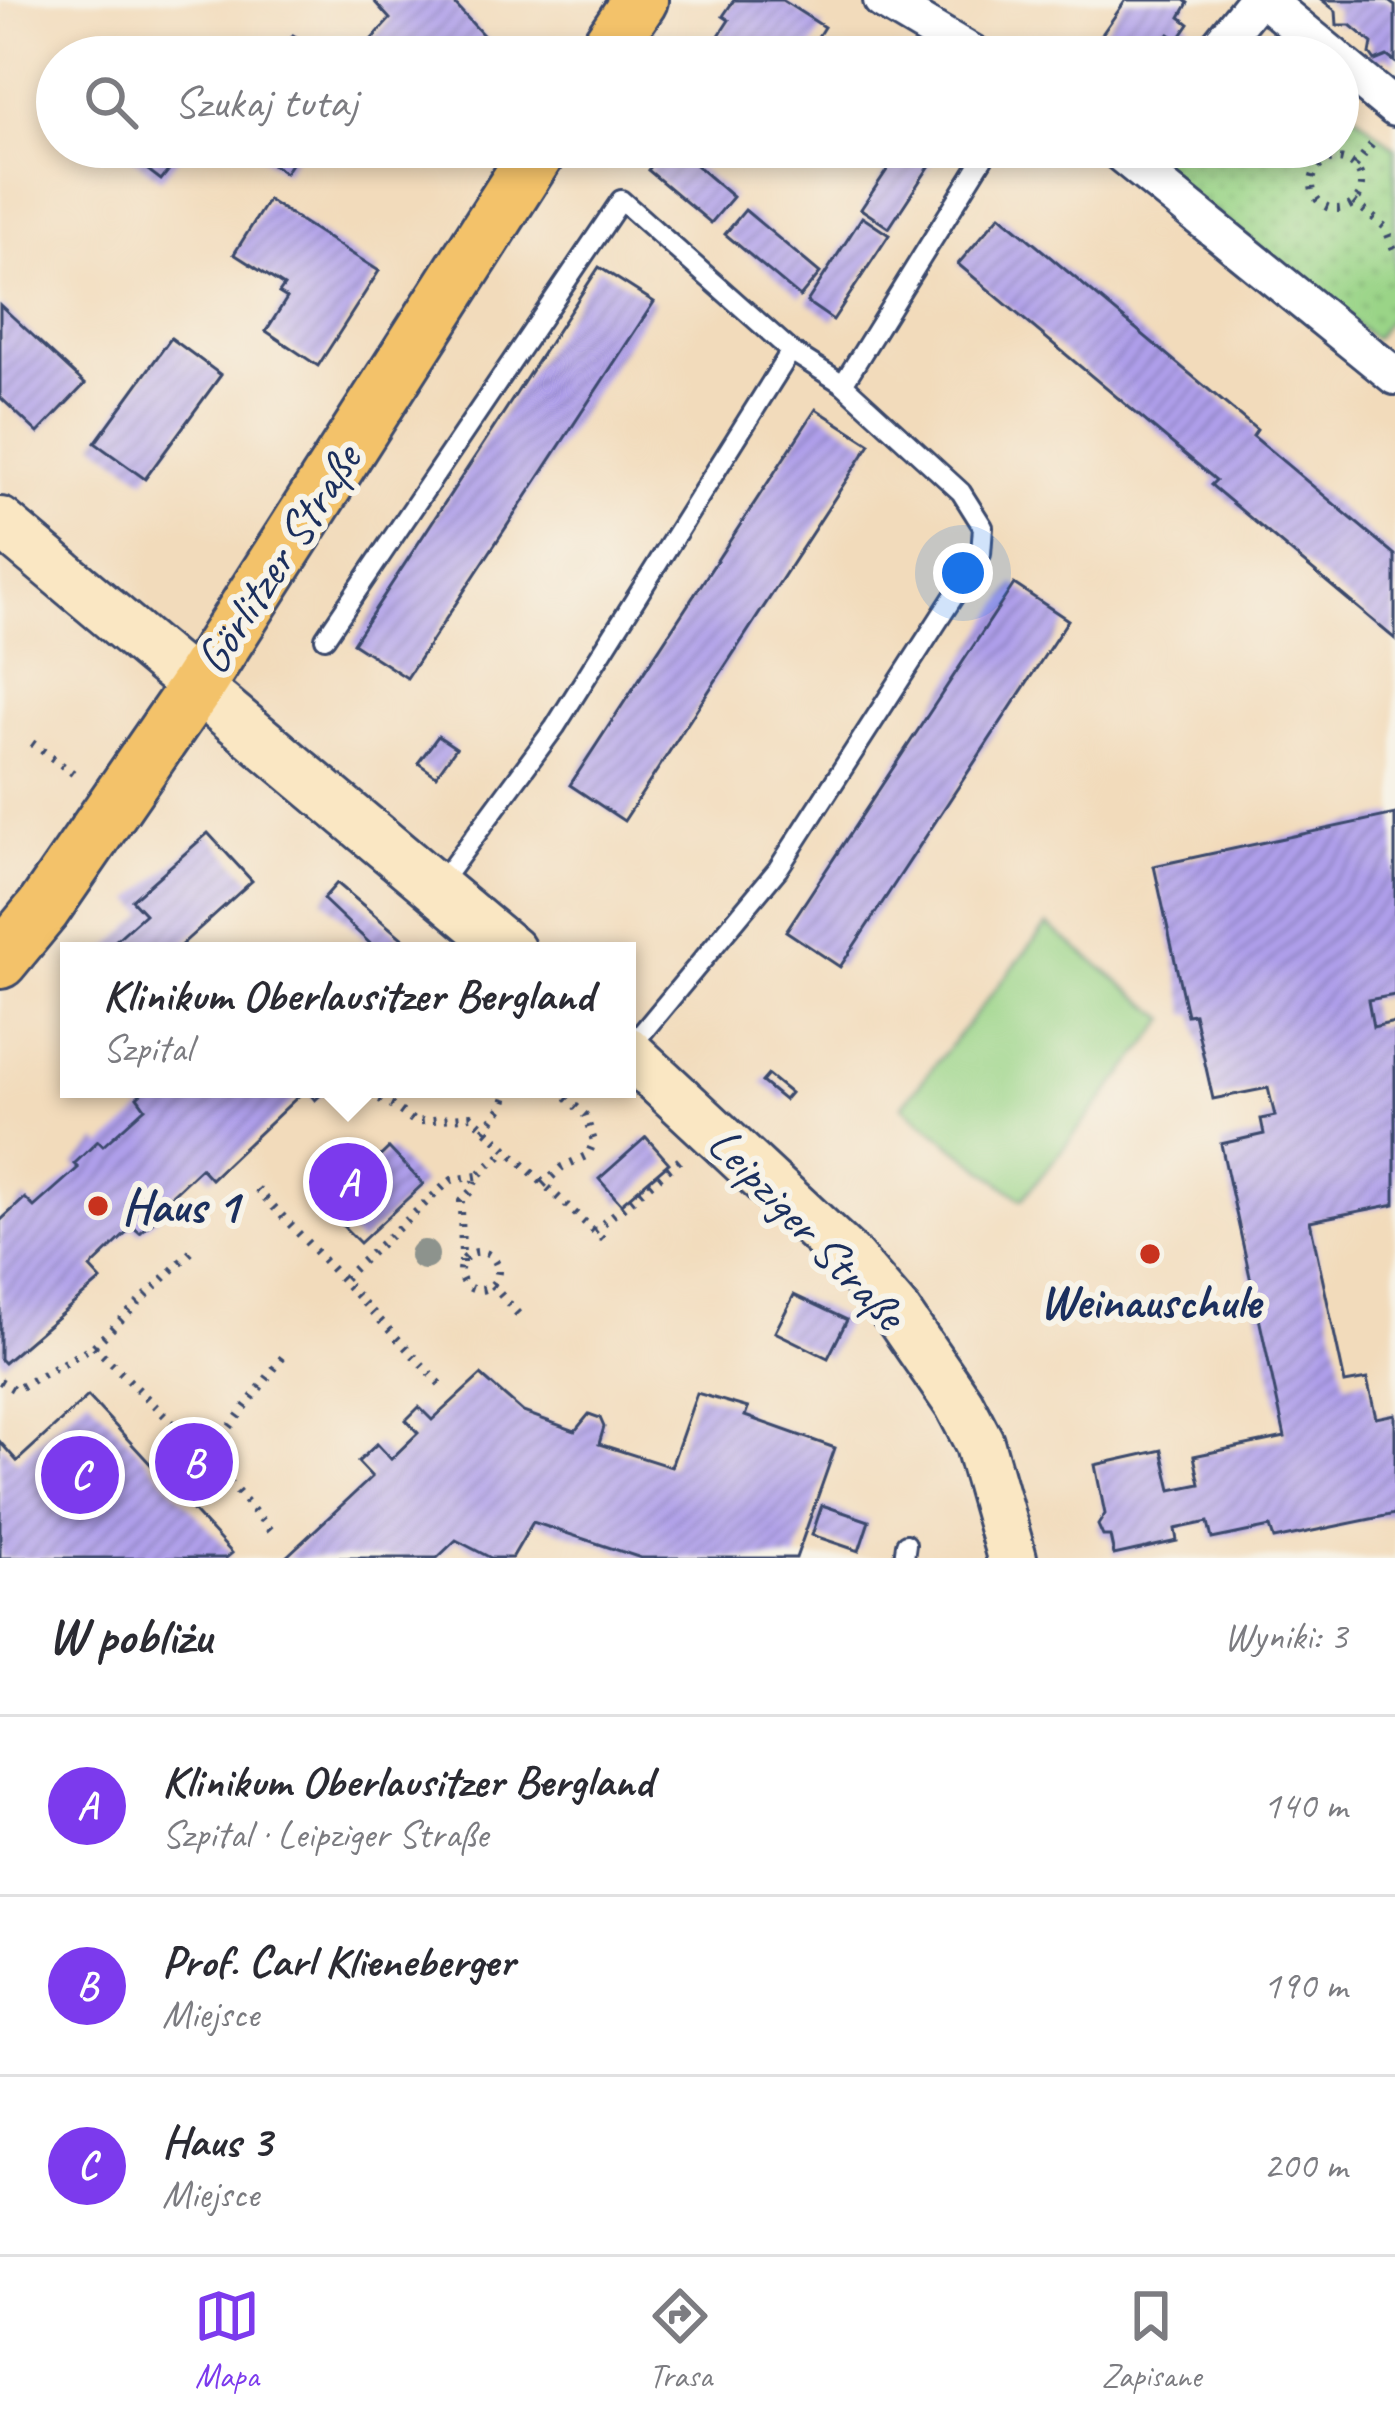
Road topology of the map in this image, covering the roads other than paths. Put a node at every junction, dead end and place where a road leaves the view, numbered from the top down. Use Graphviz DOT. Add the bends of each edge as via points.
graph roads {
  1 [pos="640,0"];
  2 [pos="882,0"];
  3 [pos="1261,0"];
  4 [pos="616,36"];
  5 [pos="943,36"];
  6 [pos="1229,36"];
  7 [pos="1307,36"];
  8 [pos="1359,78"];
  9 [pos="1395,108"];
  10 [pos="529,168"];
  11 [pos="977,168"];
  12 [pos="1147,168"];
  13 [pos="790,351"];
  14 [pos="1392,368"];
  15 [pos="843,384"];
  16 [pos="0,522"];
  17 [pos="325,638"];
  18 [pos="196,687"];
  19 [pos="438,886"];
  20 [pos="501,942"];
  21 [pos="0,961"];
  22 [pos="636,1040"];
  23 [pos="636,1059"];
  24 [pos="1012,1558"];
  1 -- 4 [label="main road"];
  2 -- 5 [label="street"];
  3 -- 6 [label="street"];
  3 -- 7 [label="street"];
  8 -- 9 [label="street"];
  10 -- 18 [label="main road, Görlitzer Straße"];
  11 -- 15 [label="lane"];
  12 -- 14 [label="street"];
  13 -- 15 [label="lane"];
  13 -- 17 [label="lane" via="620,200"];
  13 -- 19 [label="lane" via="555,727"];
  15 -- 22 [label="lane" via="962,493 983,527 981,554 778,869"];
  16 -- 18 [label="main road"];
  18 -- 19 [label="main road"];
  18 -- 21 [label="main road, Görlitzer Straße"];
  19 -- 20 [label="main road"];
  23 -- 24 [label="main road, Leipziger Straße" via="848,1256 898,1315 979,1442"];
}
